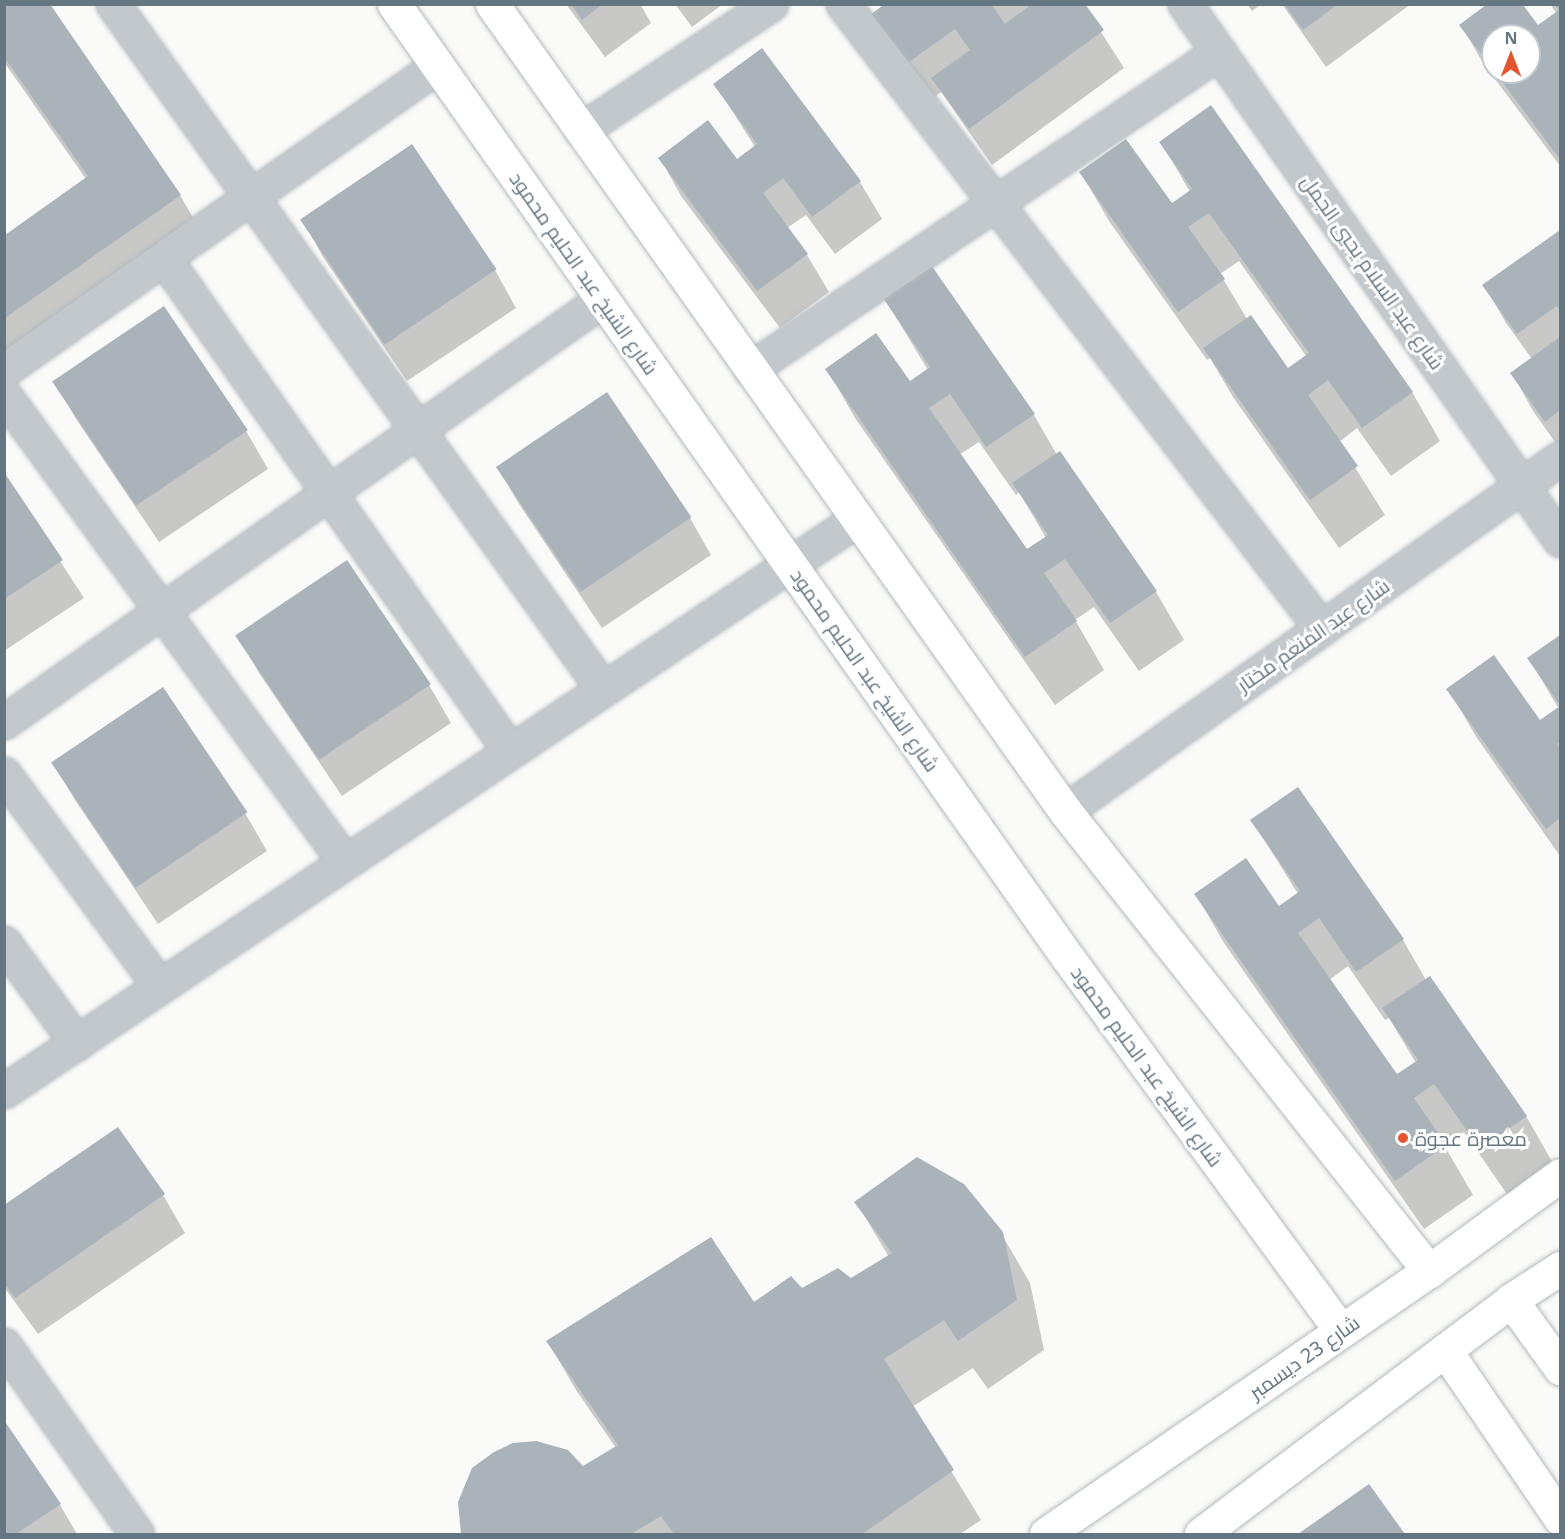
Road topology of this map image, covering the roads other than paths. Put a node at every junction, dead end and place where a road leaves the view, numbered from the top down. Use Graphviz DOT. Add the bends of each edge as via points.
graph roads {
  1 [pos="113,4"];
  2 [pos="394,4"];
  3 [pos="492,4"];
  4 [pos="771,4"];
  5 [pos="843,4"];
  6 [pos="1185,4"];
  7 [pos="1219,52"];
  8 [pos="437,66"];
  9 [pos="581,130"];
  10 [pos="251,197"];
  11 [pos="994,202"];
  12 [pos="164,258"];
  13 [pos="603,299"];
  14 [pos="750,369"];
  15 [pos="4,370"];
  16 [pos="4,394"];
  17 [pos="418,430"];
  18 [pos="1560,458"];
  19 [pos="1522,485"];
  20 [pos="329,493"];
  21 [pos="857,519"];
  22 [pos="1560,540"];
  23 [pos="790,564"];
  24 [pos="162,610"];
  25 [pos="1322,629"];
  26 [pos="603,689"];
  27 [pos="4,722"];
  28 [pos="510,751"];
  29 [pos="4,774"];
  30 [pos="1065,811"];
  31 [pos="345,862"];
  32 [pos="4,943"];
  33 [pos="160,986"];
  34 [pos="77,1043"];
  35 [pos="4,1091"];
  36 [pos="1560,1175"];
  37 [pos="1560,1268"];
  38 [pos="1429,1271"];
  39 [pos="1511,1300"];
  40 [pos="1341,1331"];
  41 [pos="4,1345"];
  42 [pos="1445,1350"];
  43 [pos="1560,1368"];
  44 [pos="1560,1518"];
  45 [pos="137,1534"];
  46 [pos="1046,1534"];
  47 [pos="1201,1534"];
  1 -- 10 [label="street"];
  2 -- 8 [label="street, شارع الشيخ عبد الحليم محمود"];
  3 -- 9 [label="street"];
  4 -- 9 [label="street"];
  5 -- 11 [label="street"];
  6 -- 7 [label="street, شارع عبد السلام يحيي الجمل"];
  7 -- 11 [label="street"];
  7 -- 19 [label="street, شارع عبد السلام يحيي الجمل"];
  8 -- 10 [label="street"];
  8 -- 13 [label="street, شارع الشيخ عبد الحليم محمود"];
  9 -- 14 [label="street"];
  10 -- 12 [label="street"];
  10 -- 17 [label="street"];
  11 -- 14 [label="street"];
  11 -- 25 [label="street"];
  12 -- 15 [label="street"];
  12 -- 20 [label="street"];
  13 -- 17 [label="street"];
  13 -- 23 [label="street, شارع الشيخ عبد الحليم محمود"];
  14 -- 21 [label="street"];
  16 -- 24 [label="street"];
  17 -- 20 [label="street"];
  17 -- 26 [label="street"];
  18 -- 19 [label="street, شارع عبد المنعم مختار"];
  19 -- 22 [label="street, شارع عبد السلام يحيي الجمل"];
  19 -- 25 [label="street, شارع عبد المنعم مختار"];
  20 -- 24 [label="street"];
  20 -- 28 [label="street"];
  21 -- 23 [label="street"];
  21 -- 30 [label="street"];
  23 -- 26 [label="street"];
  23 -- 40 [label="street, شارع الشيخ عبد الحليم محمود" via="1068,958"];
  24 -- 27 [label="street"];
  24 -- 31 [label="street"];
  25 -- 30 [label="street, شارع عبد المنعم مختار"];
  26 -- 28 [label="street"];
  28 -- 31 [label="street"];
  29 -- 33 [label="street"];
  30 -- 38 [label="street"];
  31 -- 33 [label="street"];
  32 -- 34 [label="street"];
  33 -- 34 [label="street"];
  34 -- 35 [label="street"];
  36 -- 38 [label="street, شارع 23 ديسمبر"];
  37 -- 39 [label="street"];
  38 -- 40 [label="street, شارع 23 ديسمبر"];
  39 -- 42 [label="street"];
  39 -- 43 [label="street"];
  40 -- 46 [label="street, شارع 23 ديسمبر"];
  41 -- 45 [label="street"];
  42 -- 44 [label="street"];
  42 -- 47 [label="street"];
}
